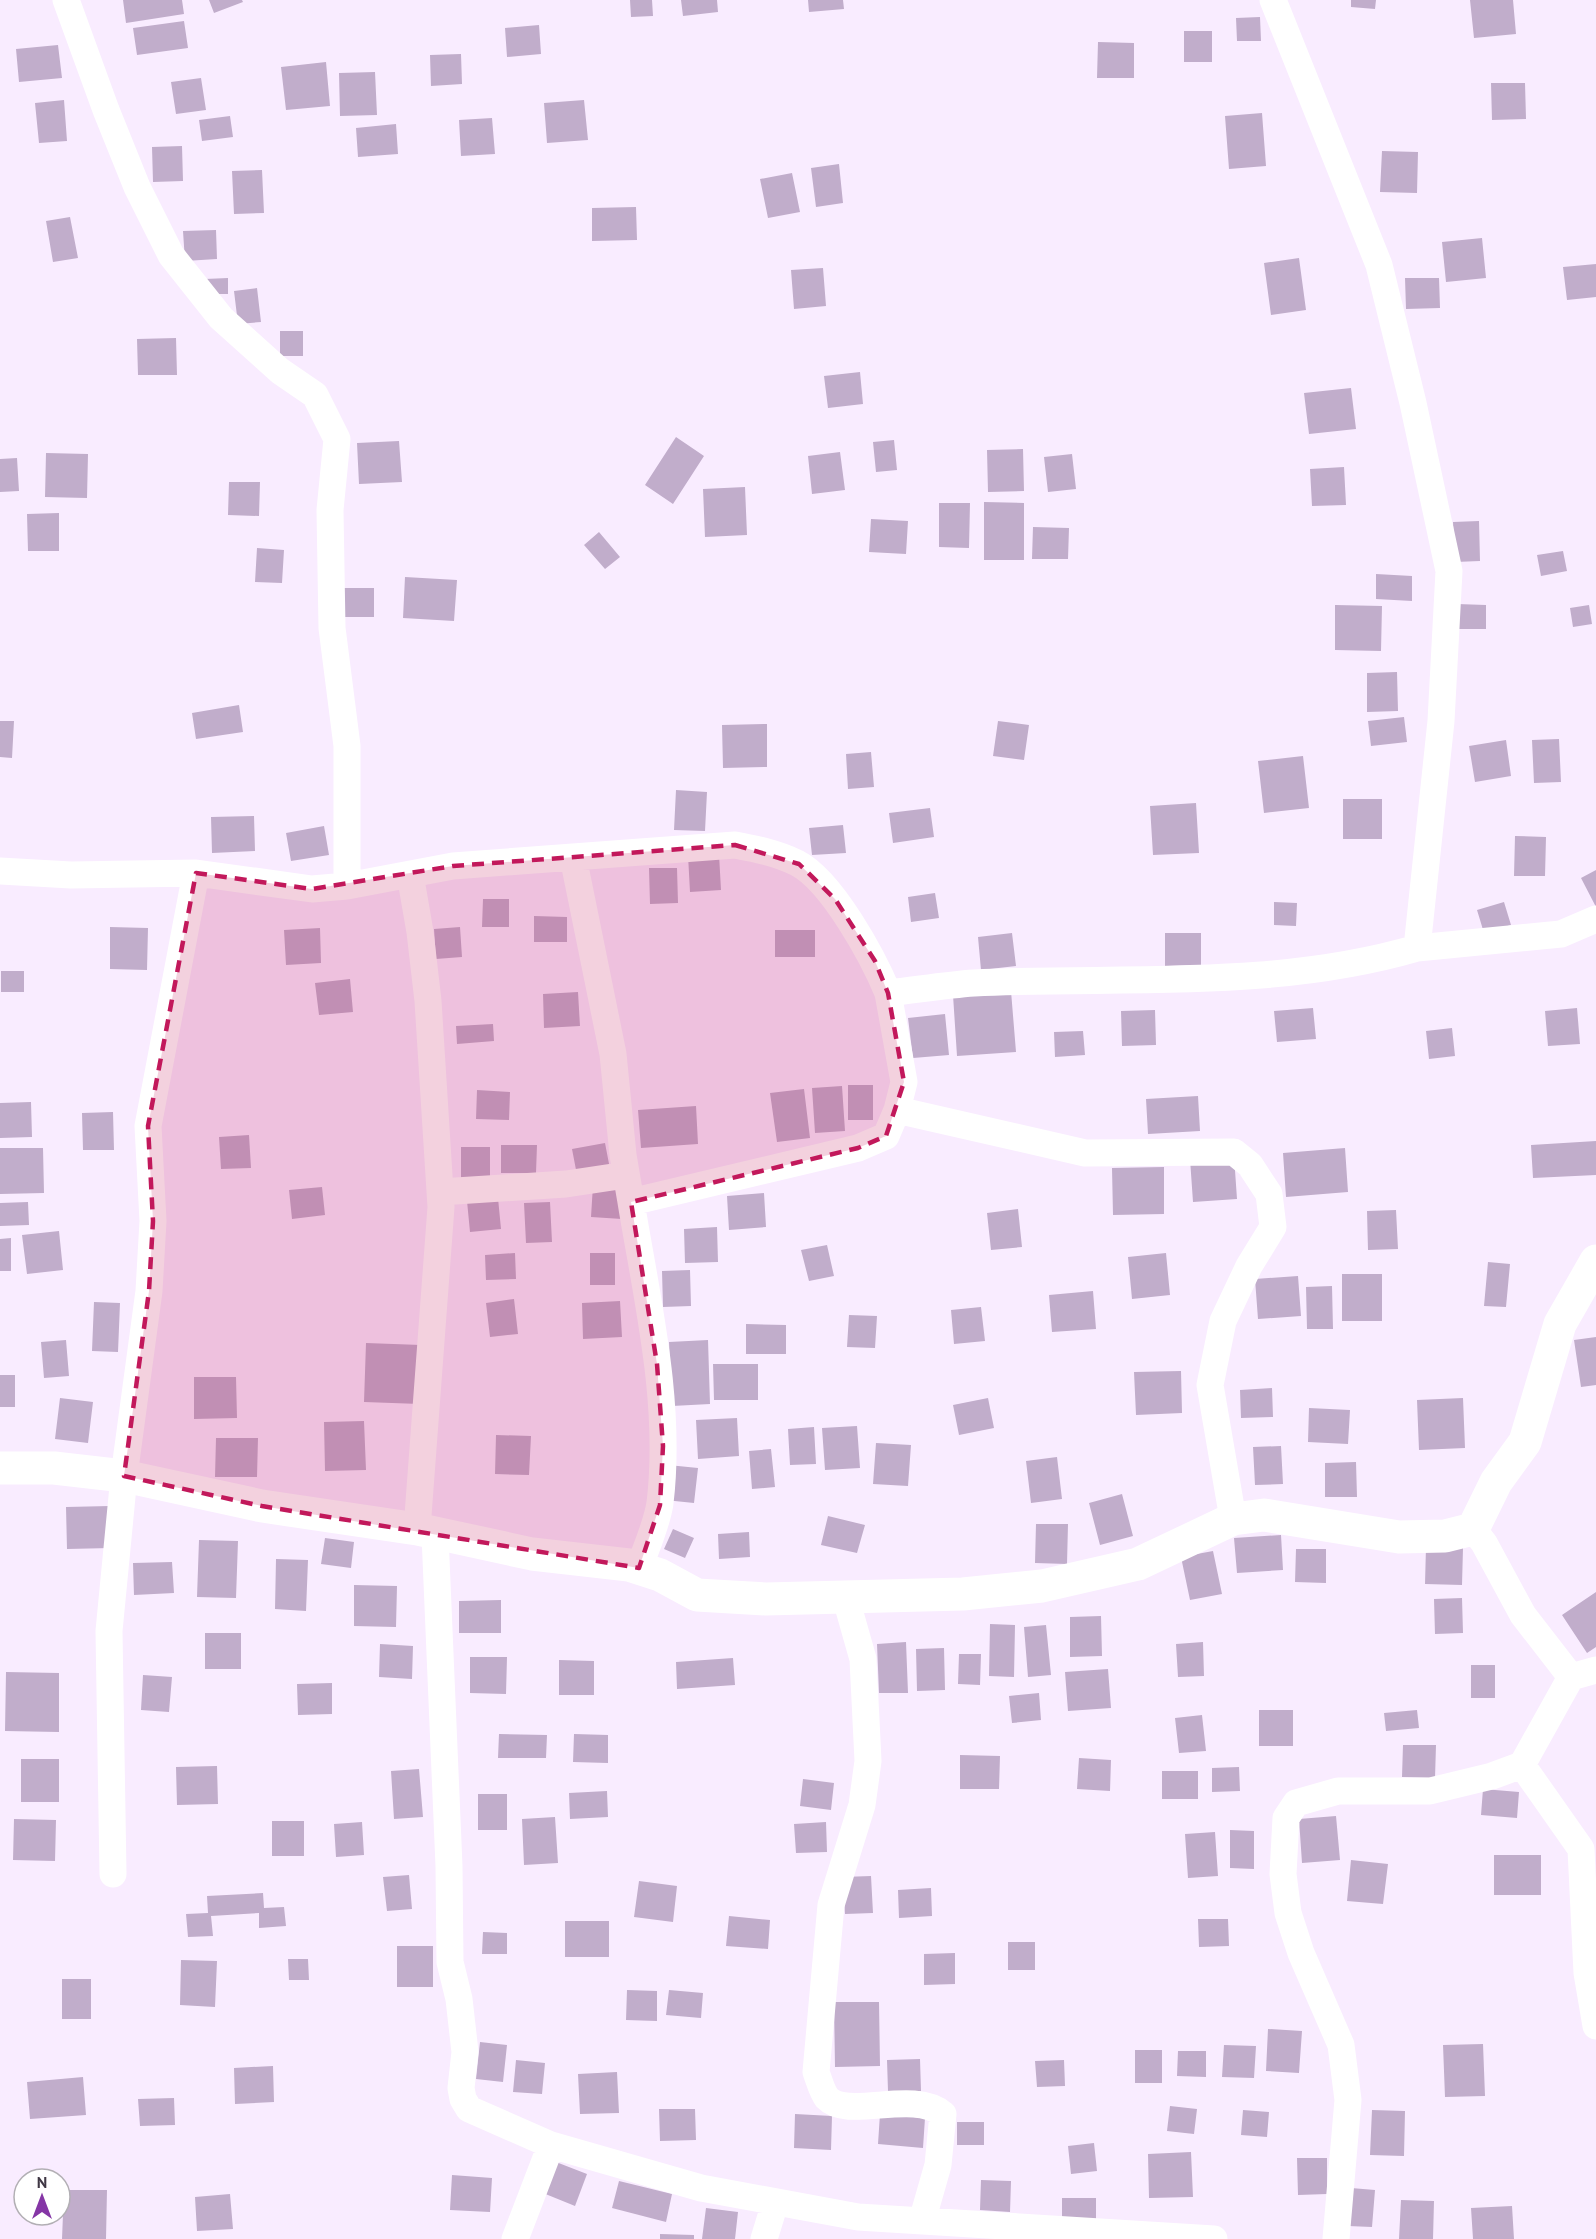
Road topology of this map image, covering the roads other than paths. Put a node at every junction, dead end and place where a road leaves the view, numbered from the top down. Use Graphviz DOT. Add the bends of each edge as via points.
graph roads {
  1 [pos="66,0"];
  2 [pos="1273,0"];
  3 [pos="573,857"];
  4 [pos="0,871"];
  5 [pos="196,873"];
  6 [pos="410,874"];
  7 [pos="348,886"];
  8 [pos="1596,919"];
  9 [pos="1417,948"];
  10 [pos="888,993"];
  11 [pos="897,1110"];
  12 [pos="626,1175"];
  13 [pos="440,1192"];
  14 [pos="631,1202"];
  15 [pos="1596,1261"];
  16 [pos="0,1468"];
  17 [pos="124,1476"];
  18 [pos="1233,1519"];
  19 [pos="1473,1529"];
  20 [pos="426,1532"];
  21 [pos="639,1568"];
  22 [pos="846,1599"];
  23 [pos="1583,1674"];
  24 [pos="1522,1765"];
  25 [pos="113,1874"];
  26 [pos="1596,2026"];
  27 [pos="551,2145"];
  28 [pos="775,2203"];
  29 [pos="922,2221"];
  30 [pos="515,2239"];
  31 [pos="764,2239"];
  32 [pos="1214,2239"];
  33 [pos="1336,2239"];
  1 -- 7 [label="street" via="133,176 171,255 221,318 280,371 315,395 337,439 330,510 332,628 348,746"];
  2 -- 9 [label="street" via="1379,265 1449,571 1441,721"];
  3 -- 6 [label="street" via="453,866"];
  3 -- 10 [label="street" via="735,845 766,851 799,864 835,899 875,961"];
  3 -- 12 [label="street" via="613,1054"];
  4 -- 5 [label="street" via="71,875"];
  5 -- 7 [label="street" via="312,889"];
  5 -- 17 [label="street" via="148,1126 153,1221 149,1292"];
  6 -- 7 [label="street"];
  6 -- 13 [label="street" via="428,1001"];
  8 -- 9 [label="street" via="1561,933"];
  9 -- 10 [label="street" via="1316,971 1231,978 973,983"];
  10 -- 11 [label="street" via="903,1082"];
  11 -- 14 [label="street" via="886,1136 858,1148"];
  11 -- 18 [label="street" via="1085,1153 1233,1152 1250,1165 1269,1194 1273,1227 1223,1321 1210,1385"];
  12 -- 13 [label="street" via="566,1184"];
  12 -- 14 [label="street"];
  13 -- 20 [label="street"];
  14 -- 21 [label="street" via="657,1364 663,1446 660,1505"];
  15 -- 19 [label="main road" via="1560,1324 1525,1442 1496,1482"];
  16 -- 17 [label="main road" via="54,1468"];
  17 -- 20 [label="main road" via="262,1506"];
  17 -- 25 [label="street" via="109,1631"];
  18 -- 19 [label="main road" via="1264,1515 1399,1537 1445,1536"];
  18 -- 22 [label="main road" via="1138,1564 1042,1586"];
  19 -- 23 [label="street" via="1523,1615"];
  20 -- 21 [label="main road" via="532,1554"];
  20 -- 27 [label="street" via="449,1866 449,1945 465,2052 460,2088 469,2109"];
  21 -- 22 [label="main road" via="697,1595"];
  22 -- 29 [label="street" via="863,1659 868,1761 862,1805 831,1905 816,2073 827,2098 840,2106 896,2103 933,2106 943,2114 938,2165"];
  23 -- 24 [label="street"];
  24 -- 26 [label="street" via="1581,1849 1587,1973"];
  24 -- 33 [label="street" via="1430,1791 1338,1791 1296,1803 1286,1818 1283,1874 1288,1913 1341,2045 1348,2100"];
  27 -- 28 [label="street" via="700,2188"];
  27 -- 30 [label="street"];
  28 -- 29 [label="street" via="858,2217"];
  28 -- 31 [label="street"];
  29 -- 32 [label="street"];
}
